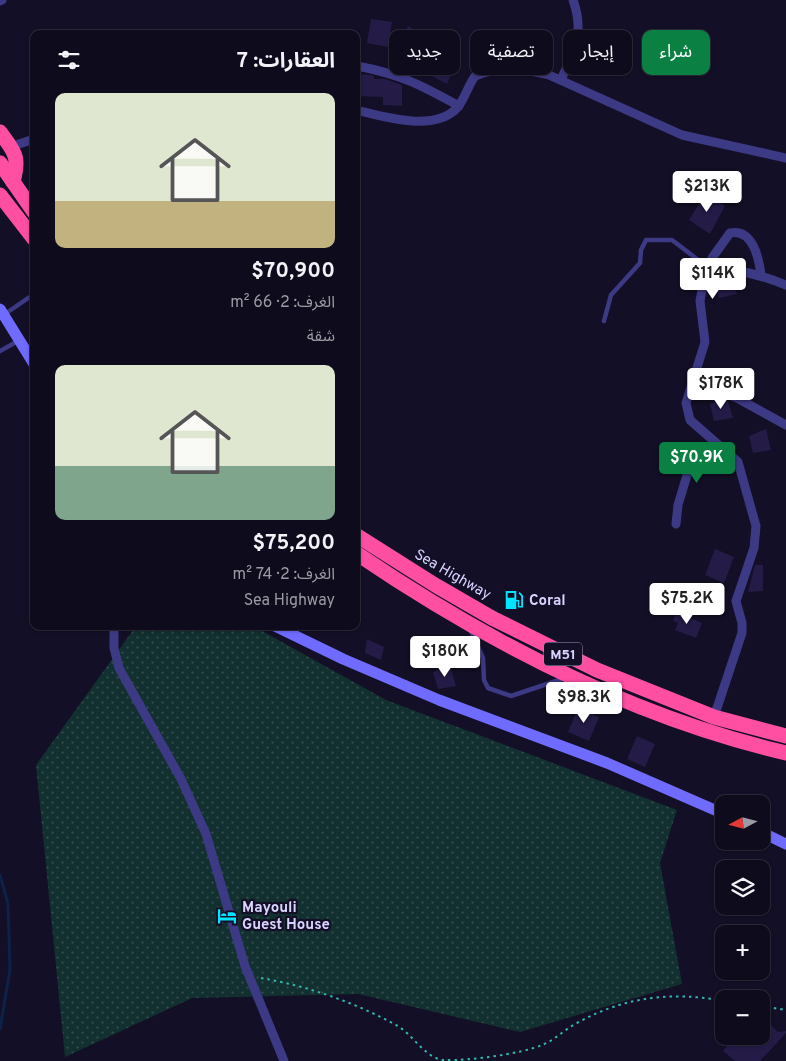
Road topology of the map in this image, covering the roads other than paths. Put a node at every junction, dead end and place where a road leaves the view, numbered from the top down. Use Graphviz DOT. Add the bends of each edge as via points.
graph roads {
  1 [pos="573,0"];
  2 [pos="360,67"];
  3 [pos="561,80"];
  4 [pos="459,106"];
  5 [pos="360,111"];
  6 [pos="0,132"];
  7 [pos="30,140"];
  8 [pos="10,147"];
  9 [pos="786,158"];
  10 [pos="0,163"];
  11 [pos="13,182"];
  12 [pos="0,195"];
  13 [pos="30,206"];
  14 [pos="30,234"];
  15 [pos="710,269"];
  16 [pos="761,275"];
  17 [pos="786,285"];
  18 [pos="30,296"];
  19 [pos="2,312"];
  20 [pos="604,321"];
  21 [pos="20,340"];
  22 [pos="0,351"];
  23 [pos="30,357"];
  24 [pos="694,380"];
  25 [pos="786,425"];
  26 [pos="715,443"];
  27 [pos="676,524"];
  28 [pos="360,538"];
  29 [pos="360,555"];
  30 [pos="452,612"];
  31 [pos="114,630"];
  32 [pos="283,630"];
  33 [pos="570,676"];
  34 [pos="714,717"];
  35 [pos="786,736"];
  36 [pos="786,753"];
  37 [pos="715,810"];
  38 [pos="770,836"];
  39 [pos="786,844"];
  40 [pos="284,1061"];
  1 -- 3 [label="street" via="579,32"];
  2 -- 4 [label="street" via="405,78"];
  3 -- 4 [label="street" via="533,71 482,73 475,76"];
  3 -- 9 [label="street" via="682,135"];
  4 -- 5 [label="street" via="441,118 423,121"];
  6 -- 8 [label="highway"];
  7 -- 8 [label="street"];
  8 -- 11 [label="highway" via="18,166"];
  10 -- 11 [label="highway"];
  11 -- 13 [label="highway"];
  12 -- 14 [label="highway"];
  15 -- 16 [label="street" via="728,268"];
  15 -- 16 [label="street" via="712,258 730,233 735,232 746,236 752,244"];
  15 -- 20 [label="lane" via="672,240 646,240 640,263 611,295"];
  15 -- 24 [label="street" via="700,301 705,342"];
  16 -- 17 [label="street"];
  18 -- 19 [label="lane"];
  19 -- 21 [label="street"];
  21 -- 22 [label="lane"];
  21 -- 23 [label="street"];
  24 -- 25 [label="street" via="737,398"];
  24 -- 26 [label="street" via="686,403 687,412 690,420"];
  26 -- 27 [label="street" via="691,462 678,505"];
  26 -- 34 [label="street" via="738,462 757,537 736,601 742,633"];
  28 -- 34 [label="highway, Sea Highway / M51" via="435,585 536,641 624,682"];
  29 -- 30 [label="highway, M51"];
  30 -- 33 [label="highway, M51"];
  30 -- 33 [label="lane" via="467,626 477,642 488,688 514,695"];
  31 -- 40 [label="street" via="119,668 181,779 206,834 249,975"];
  32 -- 37 [label="street" via="439,700 607,763"];
  33 -- 36 [label="highway, M51" via="688,726"];
  34 -- 35 [label="highway, Sea Highway / M51"];
  38 -- 39 [label="street"];
}
